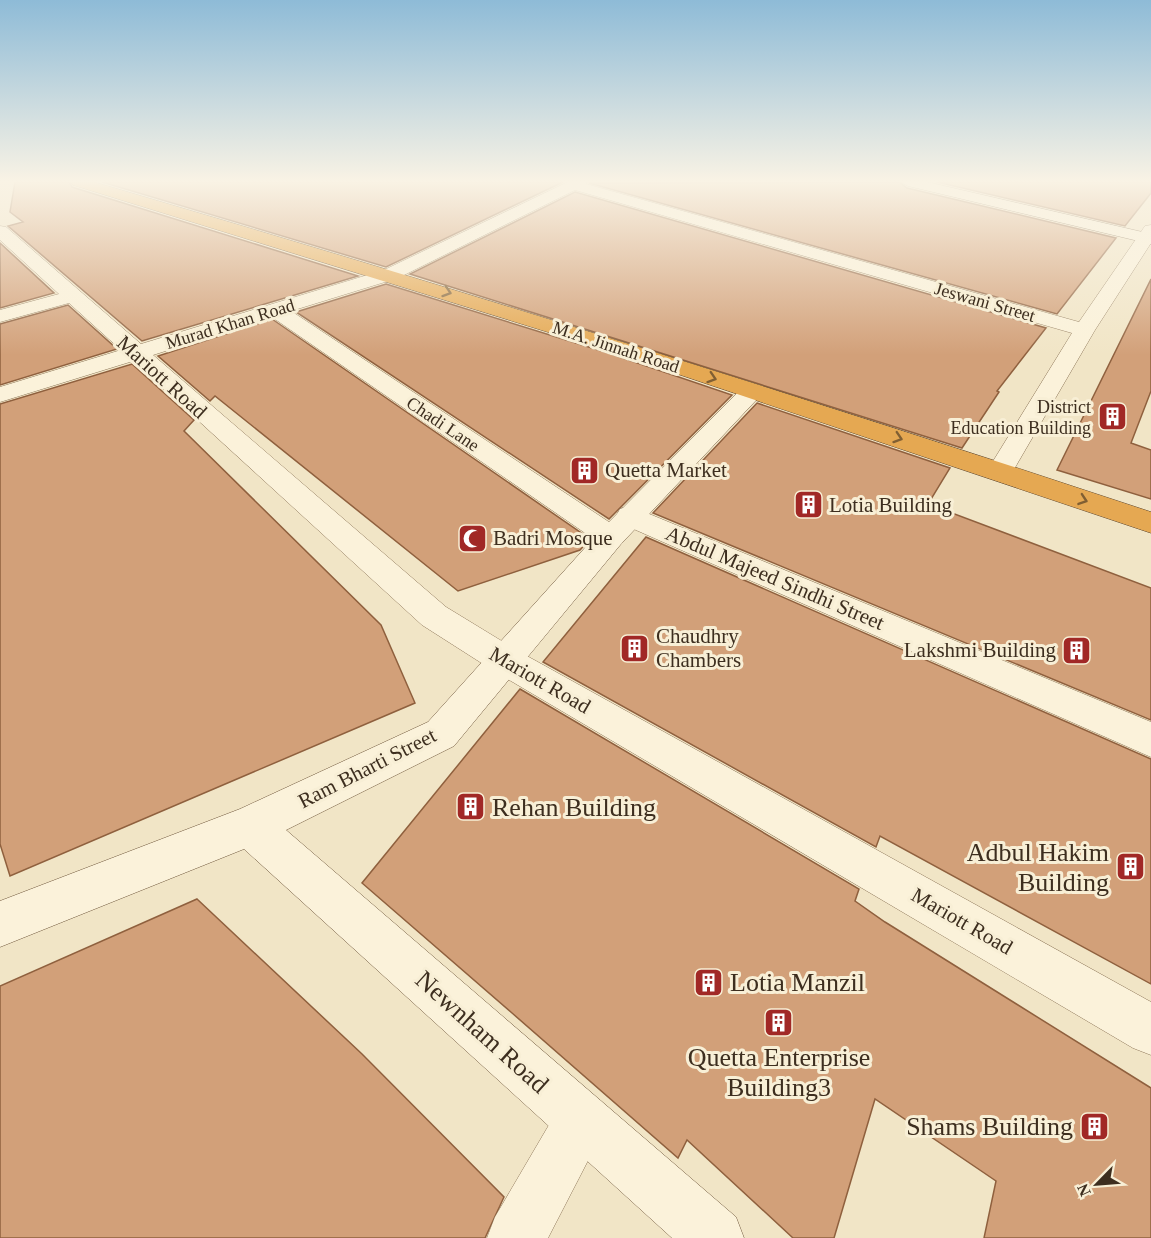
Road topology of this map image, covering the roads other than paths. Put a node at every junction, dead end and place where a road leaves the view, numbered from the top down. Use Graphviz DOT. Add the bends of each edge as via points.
graph roads {
  1 [pos="275,240"];
  2 [pos="461,240"];
  3 [pos="773,240"];
  4 [pos="1146,240"];
  5 [pos="6,243"];
  6 [pos="391,274"];
  7 [pos="73,296"];
  8 [pos="275,310"];
  9 [pos="0,316"];
  10 [pos="1084,330"];
  11 [pos="135,352"];
  12 [pos="752,391"];
  13 [pos="0,395"];
  14 [pos="1000,471"];
  15 [pos="1151,523"];
  16 [pos="620,527"];
  17 [pos="506,661"];
  18 [pos="1151,740"];
  19 [pos="250,826"];
  20 [pos="0,924"];
  21 [pos="1151,1030"];
  22 [pos="582,1120"];
  23 [pos="516,1238"];
  24 [pos="715,1238"];
  1 -- 6 [label="highway, M.A. Jinnah Road"];
  2 -- 6 [label="street, Murad Khan Road"];
  3 -- 10 [label="street, Jeswani Street"];
  4 -- 10 [label="street"];
  5 -- 7 [label="street, Mariott Road"];
  6 -- 8 [label="street, Murad Khan Road"];
  6 -- 12 [label="highway, M.A. Jinnah Road, one-way"];
  7 -- 9 [label="street"];
  7 -- 11 [label="street, Mariott Road"];
  8 -- 11 [label="street, Murad Khan Road"];
  8 -- 16 [label="street, Chadi Lane"];
  10 -- 14 [label="street"];
  11 -- 13 [label="street, Murad Khan Road"];
  11 -- 17 [label="street, Mariott Road" via="434,616"];
  12 -- 14 [label="highway, M.A. Jinnah Road, one-way"];
  12 -- 16 [label="street, Ram Bharti Street"];
  14 -- 15 [label="highway, M.A. Jinnah Road, one-way"];
  16 -- 17 [label="street, Ram Bharti Street"];
  16 -- 18 [label="street, Abdul Majeed Sindhi Street"];
  17 -- 19 [label="street, Ram Bharti Street" via="441,734"];
  17 -- 21 [label="street, Mariott Road"];
  19 -- 20 [label="street, Ram Bharti Street"];
  19 -- 22 [label="street, Newnham Road"];
  22 -- 23 [label="street"];
  22 -- 24 [label="street, Newnham Road"];
}
